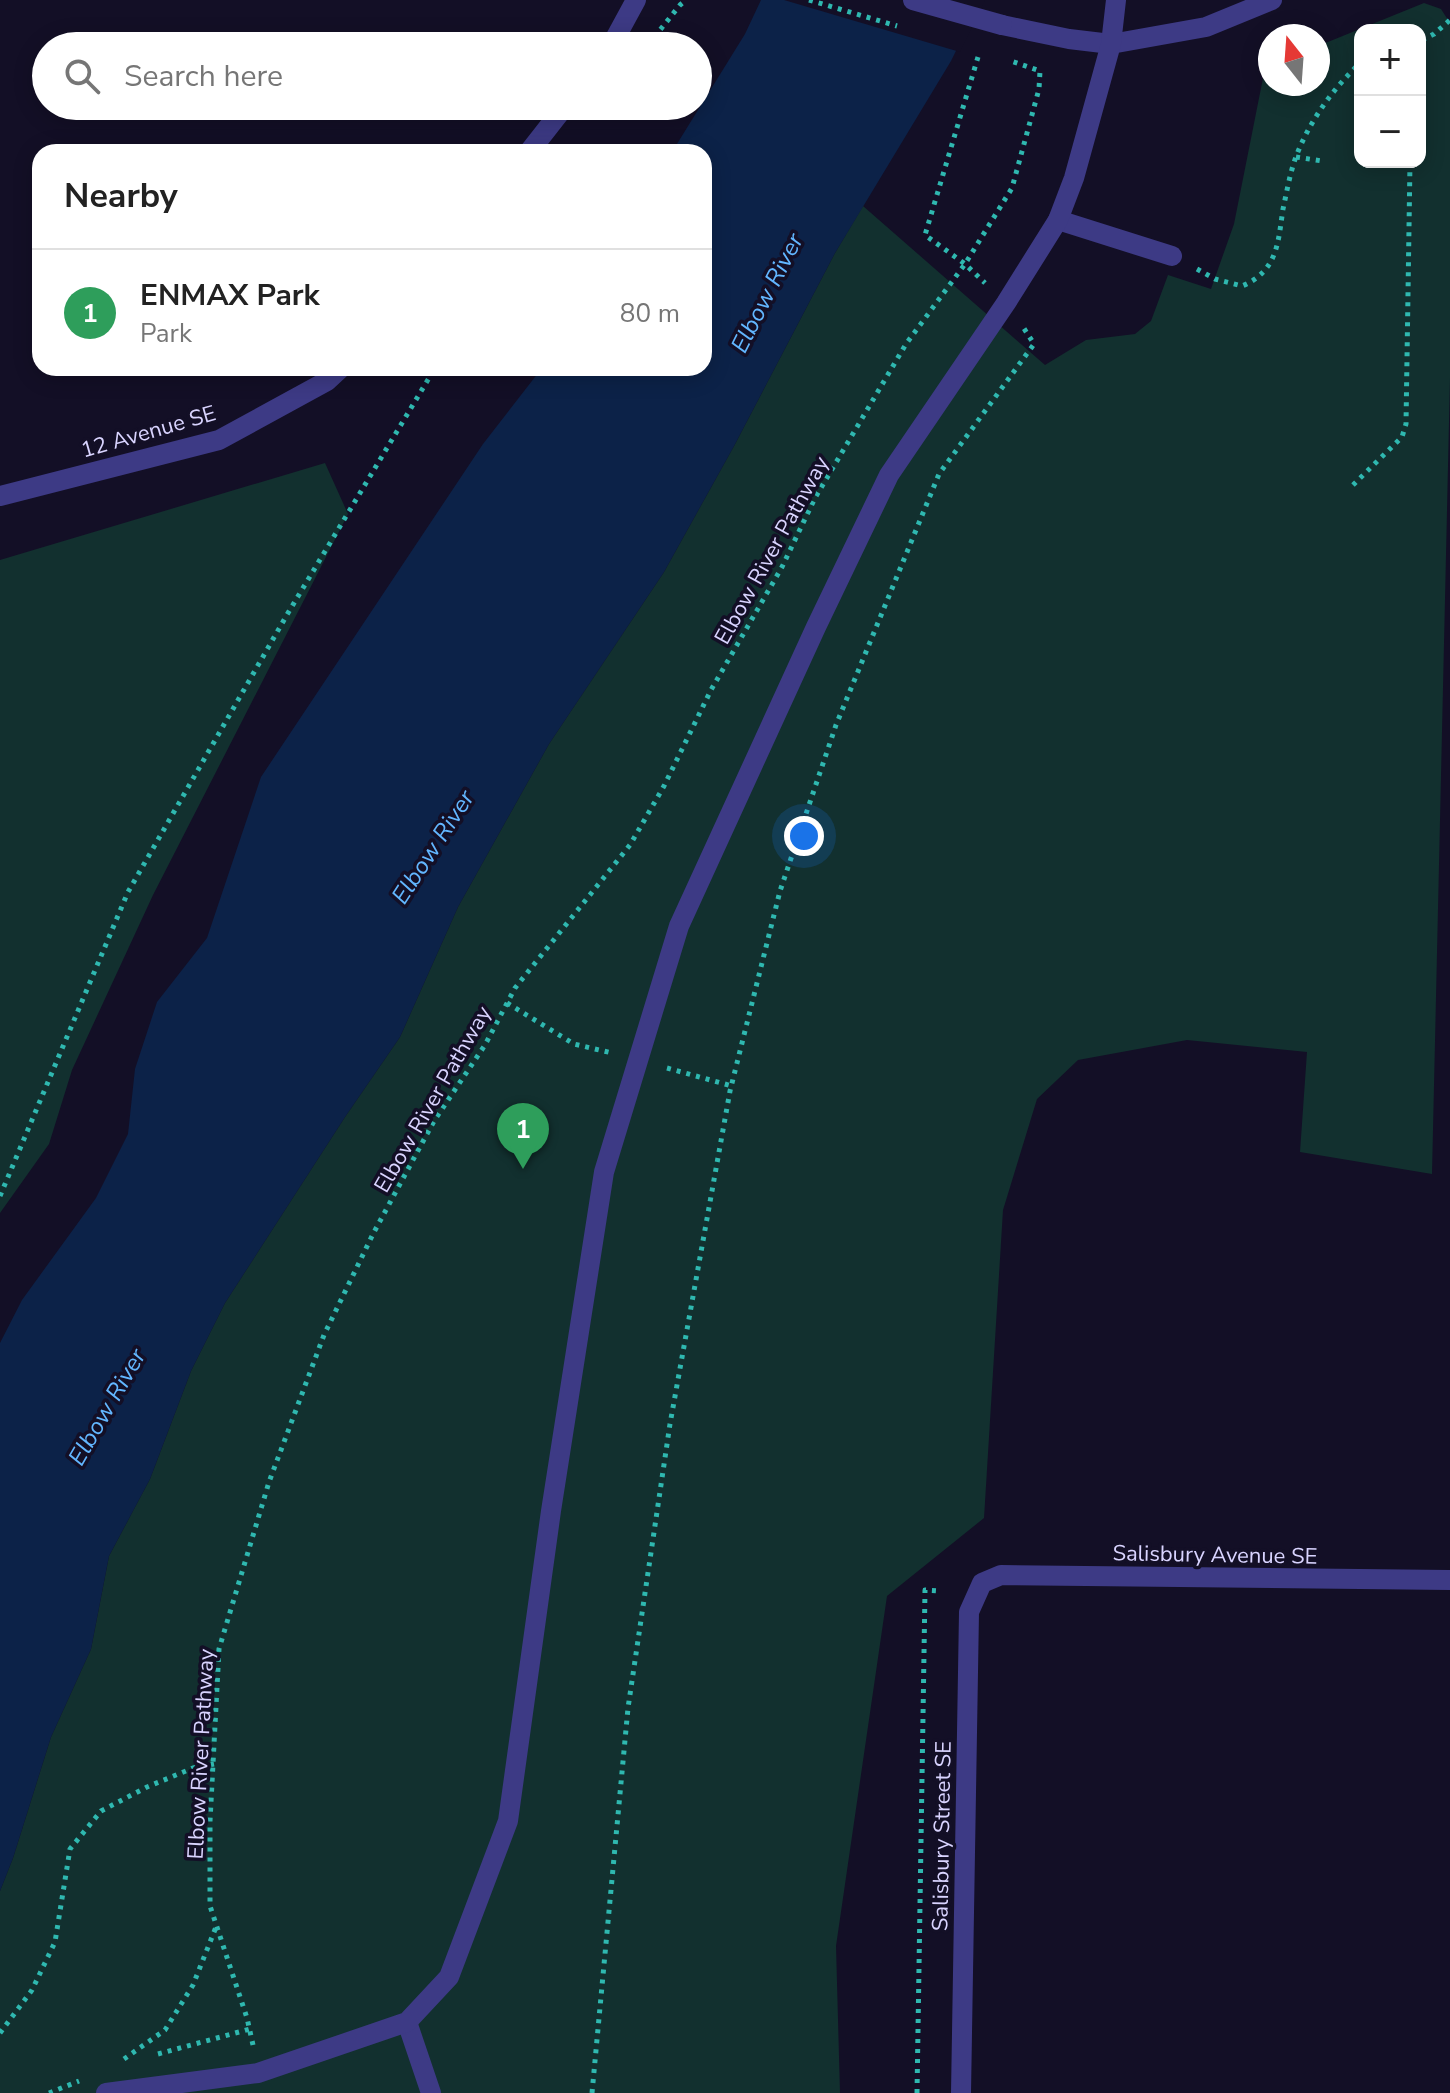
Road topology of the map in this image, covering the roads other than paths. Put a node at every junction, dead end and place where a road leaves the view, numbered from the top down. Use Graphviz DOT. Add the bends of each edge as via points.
graph roads {
  1 [pos="636,0"];
  2 [pos="913,0"];
  3 [pos="1116,0"];
  4 [pos="1272,0"];
  5 [pos="619,32"];
  6 [pos="1111,44"];
  7 [pos="554,120"];
  8 [pos="535,144"];
  9 [pos="1058,220"];
  10 [pos="1172,256"];
  11 [pos="332,376"];
  12 [pos="0,496"];
  13 [pos="1450,1580"];
  14 [pos="982,1583"];
  15 [pos="407,2022"];
  16 [pos="106,2093"];
  17 [pos="431,2093"];
  18 [pos="961,2093"];
  1 -- 5 [label="street"];
  2 -- 6 [label="street, bridge" via="1002,25"];
  3 -- 6 [label="street"];
  4 -- 6 [label="street" via="1206,27"];
  6 -- 9 [label="street"];
  7 -- 8 [label="street"];
  9 -- 10 [label="street"];
  9 -- 15 [label="street" via="889,475 679,926 604,1172 508,1821 449,1977"];
  11 -- 12 [label="street, 12 Avenue SE" via="219,440"];
  13 -- 14 [label="street, Salisbury Avenue SE" via="1001,1575"];
  14 -- 18 [label="street, Salisbury Street SE" via="969,1612"];
  15 -- 16 [label="street" via="258,2073"];
  15 -- 17 [label="street"];
}
